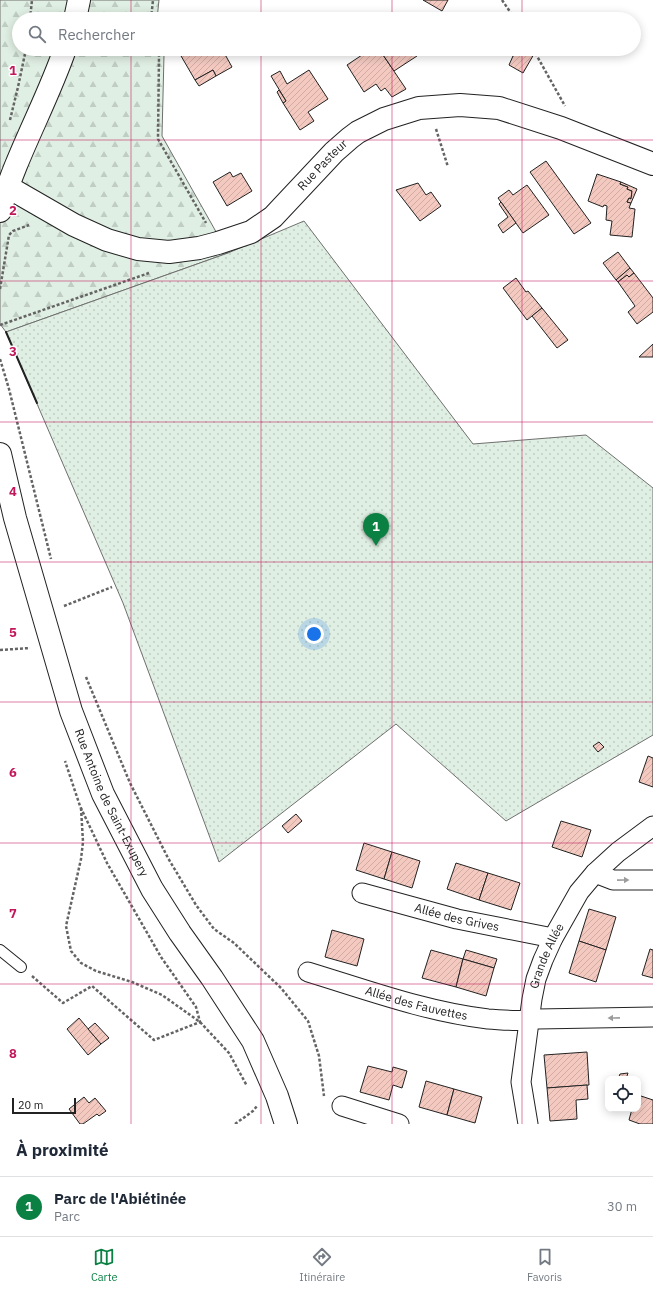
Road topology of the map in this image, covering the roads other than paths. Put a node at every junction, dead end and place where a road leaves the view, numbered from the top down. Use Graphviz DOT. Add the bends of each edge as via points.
graph roads {
  1 [pos="79,0"];
  2 [pos="76,12"];
  3 [pos="63,56"];
  4 [pos="653,164"];
  5 [pos="4,185"];
  6 [pos="0,212"];
  7 [pos="0,454"];
  8 [pos="653,826"];
  9 [pos="595,873"];
  10 [pos="653,880"];
  11 [pos="362,893"];
  12 [pos="553,938"];
  13 [pos="0,950"];
  14 [pos="21,967"];
  15 [pos="308,972"];
  16 [pos="653,1017"];
  17 [pos="528,1021"];
  18 [pos="342,1106"];
  19 [pos="286,1124"];
  20 [pos="399,1124"];
  21 [pos="528,1124"];
  1 -- 2 [label="main road"];
  3 -- 5 [label="main road"];
  4 -- 5 [label="main road, Rue Pasteur" via="561,128 499,108 460,105 428,107 384,119 358,132 334,152 273,218 251,232 218,244 169,252 138,249 92,234"];
  5 -- 6 [label="main road"];
  7 -- 19 [label="main road, Rue Antoine de Saint-Exupery" via="17,525 71,711 103,794 152,889 253,1040"];
  8 -- 9 [label="street, Grande Allée"];
  9 -- 10 [label="street, one-way" via="613,880"];
  9 -- 12 [label="street, Grande Allée" via="579,892"];
  11 -- 12 [label="street, Allée des Grives" via="457,919"];
  12 -- 17 [label="street, Grande Allée" via="536,979"];
  13 -- 14 [label="lane"];
  15 -- 17 [label="street, Allée des Fauvettes" via="437,1009 470,1016"];
  16 -- 17 [label="street, Allée des Fauvettes, one-way"];
  17 -- 21 [label="street, Grande Allée" via="521,1082"];
  18 -- 20 [label="street"];
}
